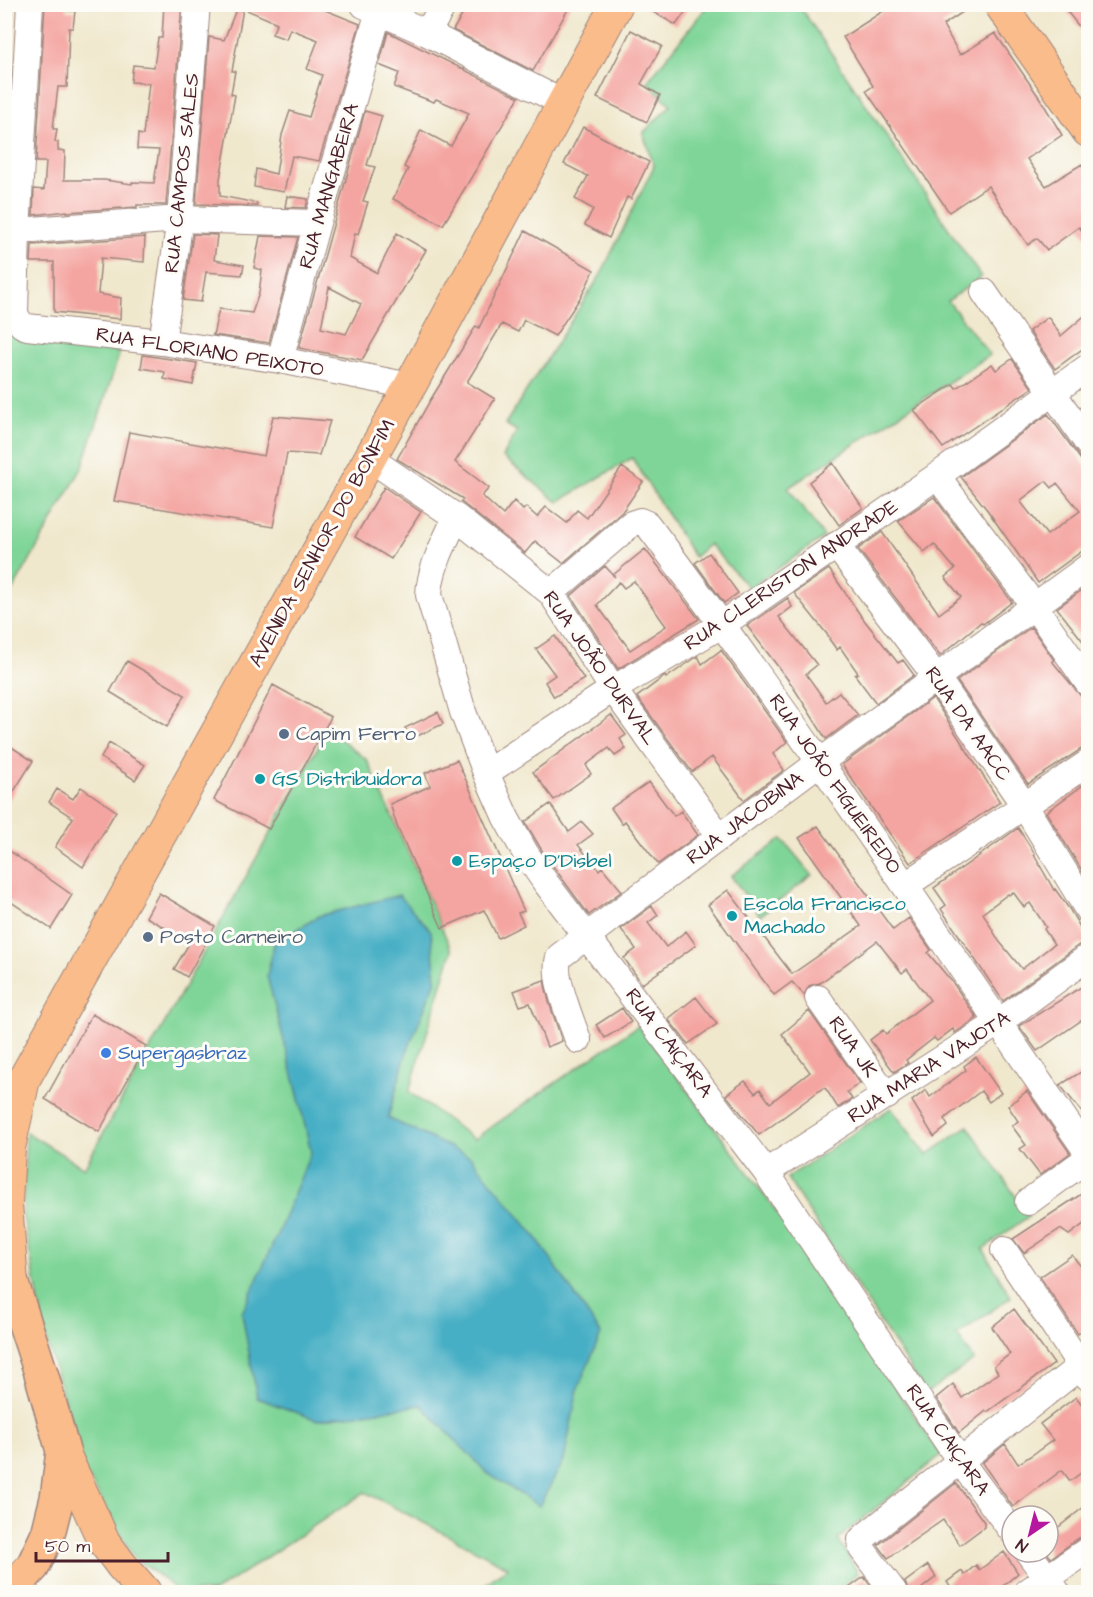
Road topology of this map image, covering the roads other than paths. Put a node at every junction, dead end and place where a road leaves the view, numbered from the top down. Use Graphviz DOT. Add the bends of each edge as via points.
graph roads {
  1 [pos="30,4"];
  2 [pos="198,4"];
  3 [pos="444,4"];
  4 [pos="617,4"];
  5 [pos="1000,4"];
  6 [pos="1023,4"];
  7 [pos="371,8"];
  8 [pos="427,33"];
  9 [pos="1089,96"];
  10 [pos="562,103"];
  11 [pos="1089,131"];
  12 [pos="180,219"];
  13 [pos="318,223"];
  14 [pos="11,232"];
  15 [pos="984,292"];
  16 [pos="162,342"];
  17 [pos="280,360"];
  18 [pos="1089,367"];
  19 [pos="410,386"];
  20 [pos="1055,393"];
  21 [pos="1089,444"];
  22 [pos="369,458"];
  23 [pos="937,476"];
  24 [pos="456,517"];
  25 [pos="836,545"];
  26 [pos="1089,567"];
  27 [pos="551,594"];
  28 [pos="1035,607"];
  29 [pos="723,624"];
  30 [pos="937,678"];
  31 [pos="1089,683"];
  32 [pos="613,688"];
  33 [pos="820,762"];
  34 [pos="1089,763"];
  35 [pos="486,773"];
  36 [pos="1024,805"];
  37 [pos="720,837"];
  38 [pos="906,885"];
  39 [pos="1089,910"];
  40 [pos="586,934"];
  41 [pos="1089,957"];
  42 [pos="818,998"];
  43 [pos="998,1023"];
  44 [pos="578,1040"];
  45 [pos="14,1089"];
  46 [pos="887,1096"];
  47 [pos="1089,1153"];
  48 [pos="1089,1158"];
  49 [pos="766,1172"];
  50 [pos="1028,1202"];
  51 [pos="1004,1250"];
  52 [pos="8,1279"];
  53 [pos="1086,1367"];
  54 [pos="63,1451"];
  55 [pos="960,1461"];
  56 [pos="1000,1515"];
  57 [pos="1089,1550"];
  58 [pos="1033,1564"];
  59 [pos="1044,1588"];
  60 [pos="9,1593"];
  61 [pos="145,1593"];
  62 [pos="894,1593"];
  1 -- 14 [label="street"];
  2 -- 12 [label="street, RUA CAMPOS SALES"];
  3 -- 8 [label="street"];
  4 -- 10 [label="main road, AVENIDA SENHOR DO BONFIM"];
  5 -- 11 [label="main road"];
  6 -- 9 [label="main road"];
  7 -- 8 [label="street"];
  7 -- 13 [label="street, RUA MANGABEIRA"];
  8 -- 10 [label="street"];
  10 -- 19 [label="main road, AVENIDA SENHOR DO BONFIM"];
  12 -- 13 [label="street"];
  12 -- 14 [label="street"];
  12 -- 16 [label="street, RUA CAMPOS SALES"];
  13 -- 17 [label="street, RUA MANGABEIRA"];
  14 -- 16 [label="street, RUA FLORIANO PEIXOTO" via="15,315 22,325"];
  15 -- 20 [label="street"];
  16 -- 17 [label="street, RUA FLORIANO PEIXOTO"];
  17 -- 19 [label="street, RUA FLORIANO PEIXOTO"];
  18 -- 20 [label="street, RUA CLERISTON ANDRADE"];
  19 -- 22 [label="main road, AVENIDA SENHOR DO BONFIM"];
  20 -- 21 [label="street"];
  20 -- 23 [label="street, RUA CLERISTON ANDRADE"];
  22 -- 24 [label="street, RUA JOÃO DURVAL"];
  22 -- 45 [label="main road, AVENIDA SENHOR DO BONFIM"];
  23 -- 25 [label="street, RUA CLERISTON ANDRADE"];
  23 -- 28 [label="street"];
  24 -- 27 [label="street, RUA JOÃO DURVAL"];
  24 -- 35 [label="street, RUA CAIÇARA" via="431,576 429,595 463,712"];
  25 -- 29 [label="street, RUA CLERISTON ANDRADE"];
  25 -- 30 [label="street, RUA DA AACC"];
  26 -- 28 [label="street, RUA JACOBINA"];
  27 -- 29 [label="street, RUA JOÃO FIGUEIREDO" via="639,521 647,524"];
  27 -- 32 [label="street, RUA JOÃO DURVAL"];
  28 -- 30 [label="street, RUA JACOBINA"];
  28 -- 31 [label="street"];
  29 -- 32 [label="street, RUA CLERISTON ANDRADE"];
  29 -- 33 [label="street, RUA JOÃO FIGUEIREDO"];
  30 -- 33 [label="street, RUA JACOBINA"];
  30 -- 36 [label="street, RUA DA AACC"];
  32 -- 35 [label="street, RUA CLERISTON ANDRADE"];
  32 -- 37 [label="street, RUA JOÃO DURVAL"];
  33 -- 37 [label="street, RUA JACOBINA"];
  33 -- 38 [label="street, RUA JOÃO FIGUEIREDO"];
  34 -- 36 [label="street"];
  35 -- 40 [label="street, RUA CAIÇARA" via="526,854"];
  36 -- 38 [label="street"];
  36 -- 39 [label="street, RUA DA AACC"];
  37 -- 40 [label="street, RUA JACOBINA"];
  38 -- 43 [label="street, RUA JOÃO FIGUEIREDO"];
  40 -- 44 [label="street, RUA JACOBINA" via="556,963"];
  40 -- 49 [label="street, RUA CAIÇARA"];
  41 -- 43 [label="street, RUA MARIA VAJOTA"];
  42 -- 46 [label="street, RUA JK"];
  43 -- 46 [label="street, RUA MARIA VAJOTA"];
  43 -- 47 [label="street, RUA JOÃO FIGUEIREDO"];
  45 -- 52 [label="main road, AVENIDA SENHOR DO BONFIM" via="6,1203"];
  46 -- 49 [label="street, RUA MARIA VAJOTA"];
  48 -- 50 [label="street"];
  49 -- 55 [label="street, RUA CAIÇARA"];
  51 -- 53 [label="street"];
  52 -- 54 [label="highway" via="41,1372"];
  53 -- 55 [label="street"];
  54 -- 60 [label="highway" via="48,1534 33,1566"];
  54 -- 61 [label="main road" via="104,1542"];
  55 -- 56 [label="street, RUA CAIÇARA"];
  55 -- 62 [label="street" via="861,1540 862,1549"];
  57 -- 59 [label="street"];
  58 -- 59 [label="street"];
}
